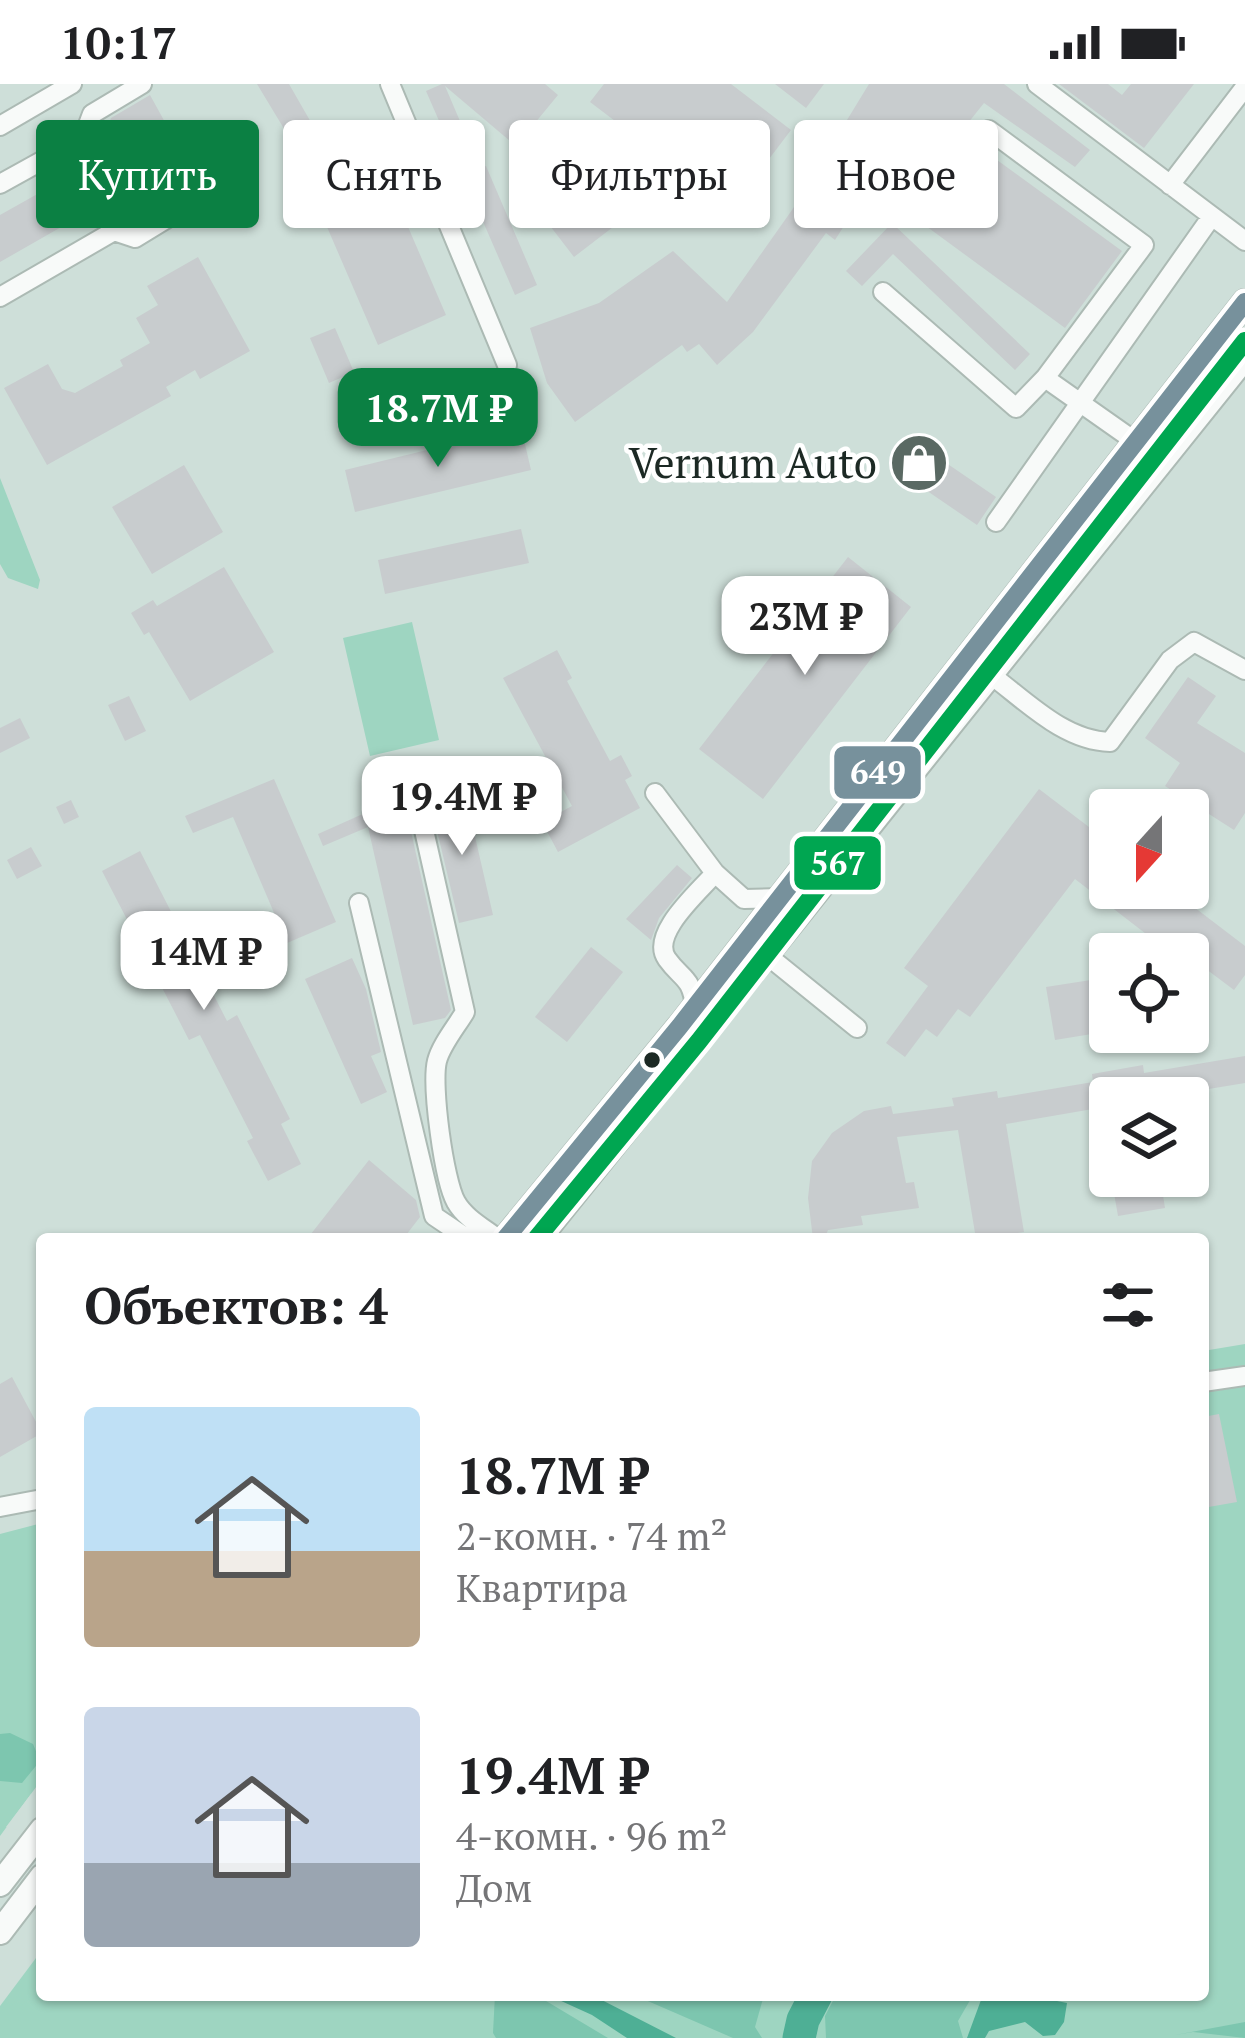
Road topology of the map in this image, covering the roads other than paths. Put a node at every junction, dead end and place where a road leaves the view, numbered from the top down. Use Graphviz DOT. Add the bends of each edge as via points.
graph roads {
  1 [pos="72,84"];
  2 [pos="142,84"];
  3 [pos="390,84"];
  4 [pos="1037,84"];
  5 [pos="1245,87"];
  6 [pos="54,89"];
  7 [pos="90,120"];
  8 [pos="0,127"];
  9 [pos="998,137"];
  10 [pos="36,164"];
  11 [pos="0,184"];
  12 [pos="1170,185"];
  13 [pos="1212,216"];
  14 [pos="116,228"];
  15 [pos="151,228"];
  16 [pos="115,231"];
  17 [pos="1245,241"];
  18 [pos="883,292"];
  19 [pos="0,297"];
  20 [pos="1245,302"];
  21 [pos="1245,357"];
  22 [pos="507,365"];
  23 [pos="1045,378"];
  24 [pos="1077,404"];
  25 [pos="1136,442"];
  26 [pos="996,522"];
  27 [pos="1245,670"];
  28 [pos="991,675"];
  29 [pos="656,794"];
  30 [pos="419,808"];
  31 [pos="716,873"];
  32 [pos="779,898"];
  33 [pos="359,903"];
  34 [pos="767,956"];
  35 [pos="695,1006"];
  36 [pos="857,1028"];
  37 [pos="459,1233"];
  38 [pos="493,1233"];
  39 [pos="507,1233"];
  40 [pos="543,1233"];
  41 [pos="1245,1376"];
  42 [pos="1209,1381"];
  43 [pos="36,1500"];
  44 [pos="0,1507"];
  45 [pos="36,1838"];
  46 [pos="5,1877"];
  47 [pos="36,1885"];
  48 [pos="0,1932"];
  1 -- 6 [label="street"];
  2 -- 7 [label="street"];
  3 -- 22 [label="street"];
  4 -- 12 [label="street"];
  5 -- 12 [label="street"];
  6 -- 8 [label="street"];
  9 -- 23 [label="street" via="1144,245"];
  10 -- 11 [label="street"];
  12 -- 13 [label="street"];
  13 -- 17 [label="street"];
  13 -- 24 [label="street"];
  14 -- 16 [label="street"];
  15 -- 16 [label="street" via="135,238"];
  16 -- 19 [label="street"];
  18 -- 23 [label="street" via="1016,408"];
  20 -- 25 [label="main road"];
  21 -- 28 [label="main road"];
  23 -- 24 [label="street"];
  24 -- 25 [label="street"];
  24 -- 26 [label="street"];
  25 -- 32 [label="main road"];
  27 -- 28 [label="street" via="1194,643 1171,660 1110,742 1068,732"];
  28 -- 34 [label="main road"];
  29 -- 31 [label="street"];
  30 -- 38 [label="street" via="465,1012 437,1059 435,1095 455,1201"];
  31 -- 32 [label="street" via="744,899"];
  31 -- 35 [label="street" via="667,928 662,948 692,983"];
  32 -- 35 [label="main road"];
  33 -- 37 [label="street" via="434,1216"];
  34 -- 36 [label="street"];
  34 -- 40 [label="main road"];
  35 -- 39 [label="main road"];
  41 -- 42 [label="street"];
  43 -- 44 [label="street"];
  45 -- 46 [label="main road"];
  47 -- 48 [label="main road"];
}
